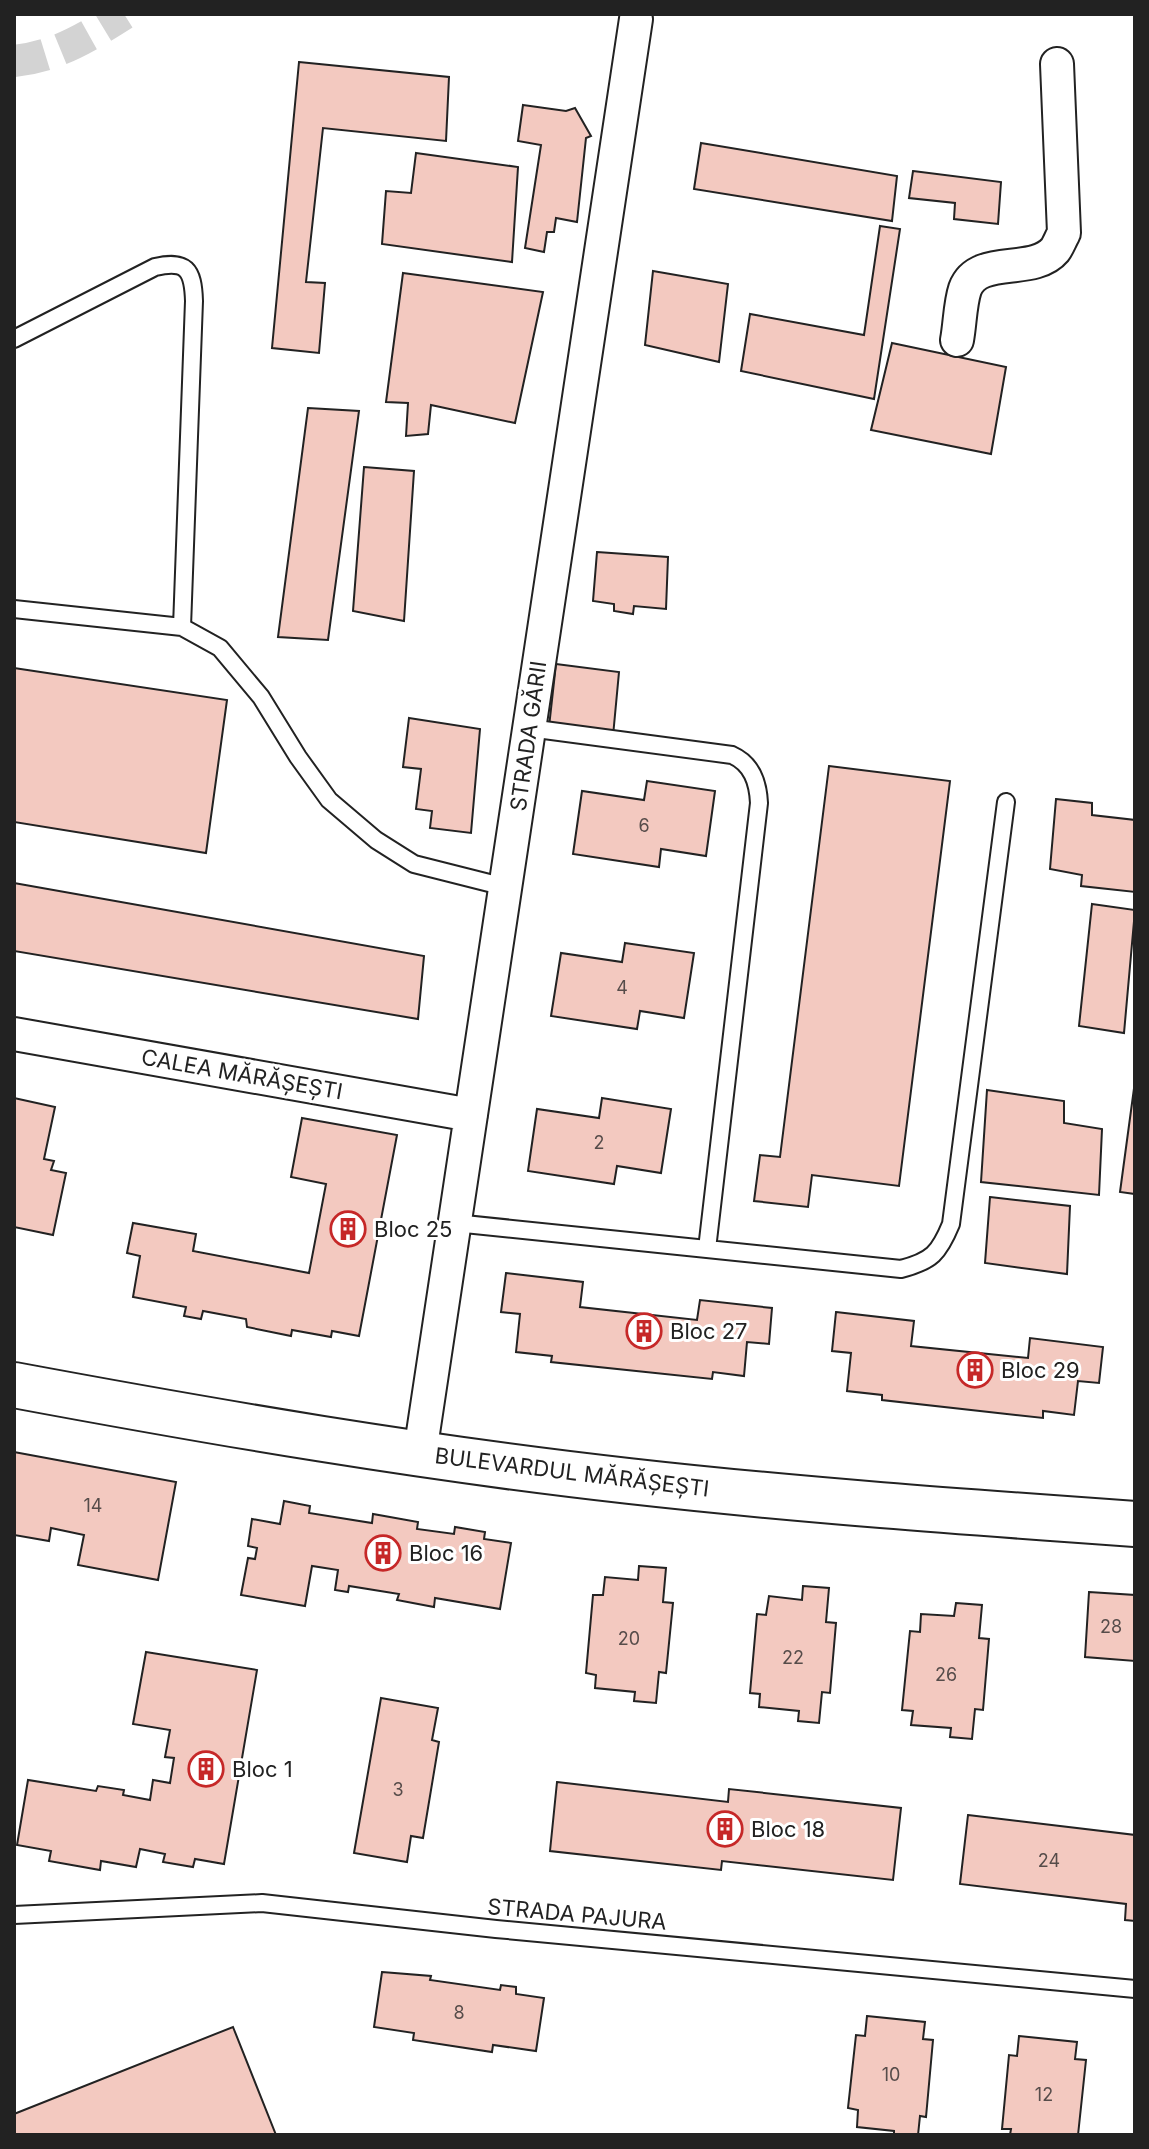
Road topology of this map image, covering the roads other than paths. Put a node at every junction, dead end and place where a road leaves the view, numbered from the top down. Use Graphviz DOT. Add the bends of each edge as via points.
graph roads {
  1 [pos="636,19"];
  2 [pos="1057,64"];
  3 [pos="14,339"];
  4 [pos="957,340"];
  5 [pos="14,609"];
  6 [pos="182,627"];
  7 [pos="529,728"];
  8 [pos="1006,802"];
  9 [pos="505,887"];
  10 [pos="14,1034"];
  11 [pos="471,1115"];
  12 [pos="455,1223"];
  13 [pos="707,1249"];
  14 [pos="14,1385"];
  15 [pos="420,1453"];
  16 [pos="1135,1524"];
  17 [pos="14,1915"];
  18 [pos="1135,1989"];
  1 -- 7 [label="street, STRADA GĂRII"];
  2 -- 4 [label="street" via="1064,233 1042,260 978,274 965,287"];
  3 -- 6 [label="lane" via="155,267 173,262 183,266 194,301"];
  5 -- 6 [label="lane"];
  6 -- 9 [label="lane" via="220,648 261,697 329,800 376,840 414,864"];
  7 -- 9 [label="street, STRADA GĂRII"];
  7 -- 13 [label="lane" via="732,755 744,761 758,788"];
  8 -- 13 [label="lane" via="951,1224 935,1256 901,1269"];
  9 -- 11 [label="street, STRADA GĂRII"];
  10 -- 11 [label="street, CALEA MĂRĂȘEȘTI"];
  11 -- 12 [label="street, STRADA GĂRII"];
  12 -- 13 [label="lane"];
  12 -- 15 [label="street, STRADA GĂRII"];
  14 -- 15 [label="main road, BULEVARDUL MĂRĂȘEȘTI"];
  15 -- 16 [label="main road, BULEVARDUL MĂRĂȘEȘTI" via="628,1481"];
  17 -- 18 [label="lane, STRADA PAJURA" via="262,1903"];
}
